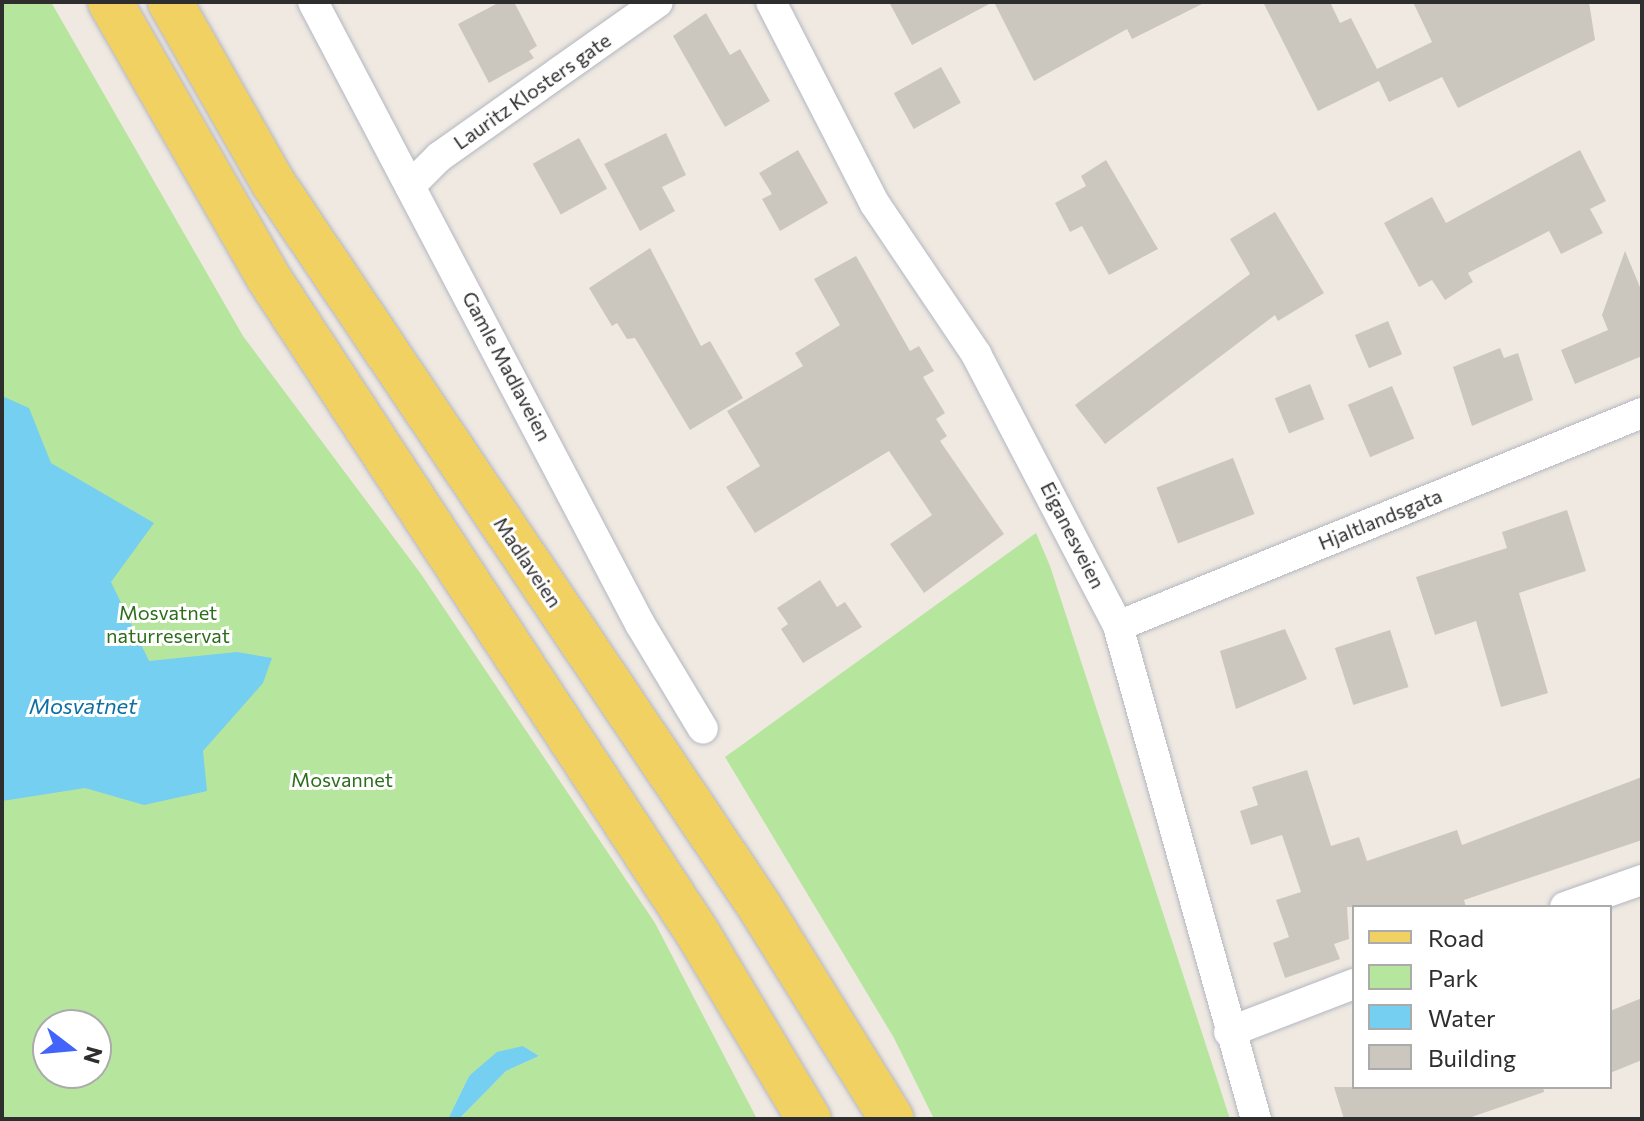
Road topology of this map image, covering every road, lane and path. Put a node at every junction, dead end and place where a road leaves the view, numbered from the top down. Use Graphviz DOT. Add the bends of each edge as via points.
graph roads {
  1 [pos="110,2"];
  2 [pos="170,2"];
  3 [pos="313,2"];
  4 [pos="658,2"];
  5 [pos="771,2"];
  6 [pos="410,186"];
  7 [pos="1642,413"];
  8 [pos="1118,626"];
  9 [pos="703,729"];
  10 [pos="1642,880"];
  11 [pos="1571,905"];
  12 [pos="1352,985"];
  13 [pos="1229,1032"];
  14 [pos="809,1119"];
  15 [pos="892,1119"];
  16 [pos="1256,1119"];
  1 -- 14 [label="main road" via="270,280 697,932"];
  2 -- 15 [label="main road, Madlaveien" via="274,184 766,917"];
  3 -- 6 [label="street, Gamle Madlaveien"];
  4 -- 6 [label="street, Lauritz Klosters gate" via="439,157"];
  5 -- 8 [label="street, Eiganesveien" via="875,204 976,354"];
  6 -- 9 [label="street, Gamle Madlaveien" via="640,624"];
  7 -- 8 [label="street, Hjaltlandsgata"];
  8 -- 13 [label="street, Eiganesveien"];
  10 -- 11 [label="street"];
  12 -- 13 [label="street"];
  13 -- 16 [label="street, Eiganesveien"];
}
